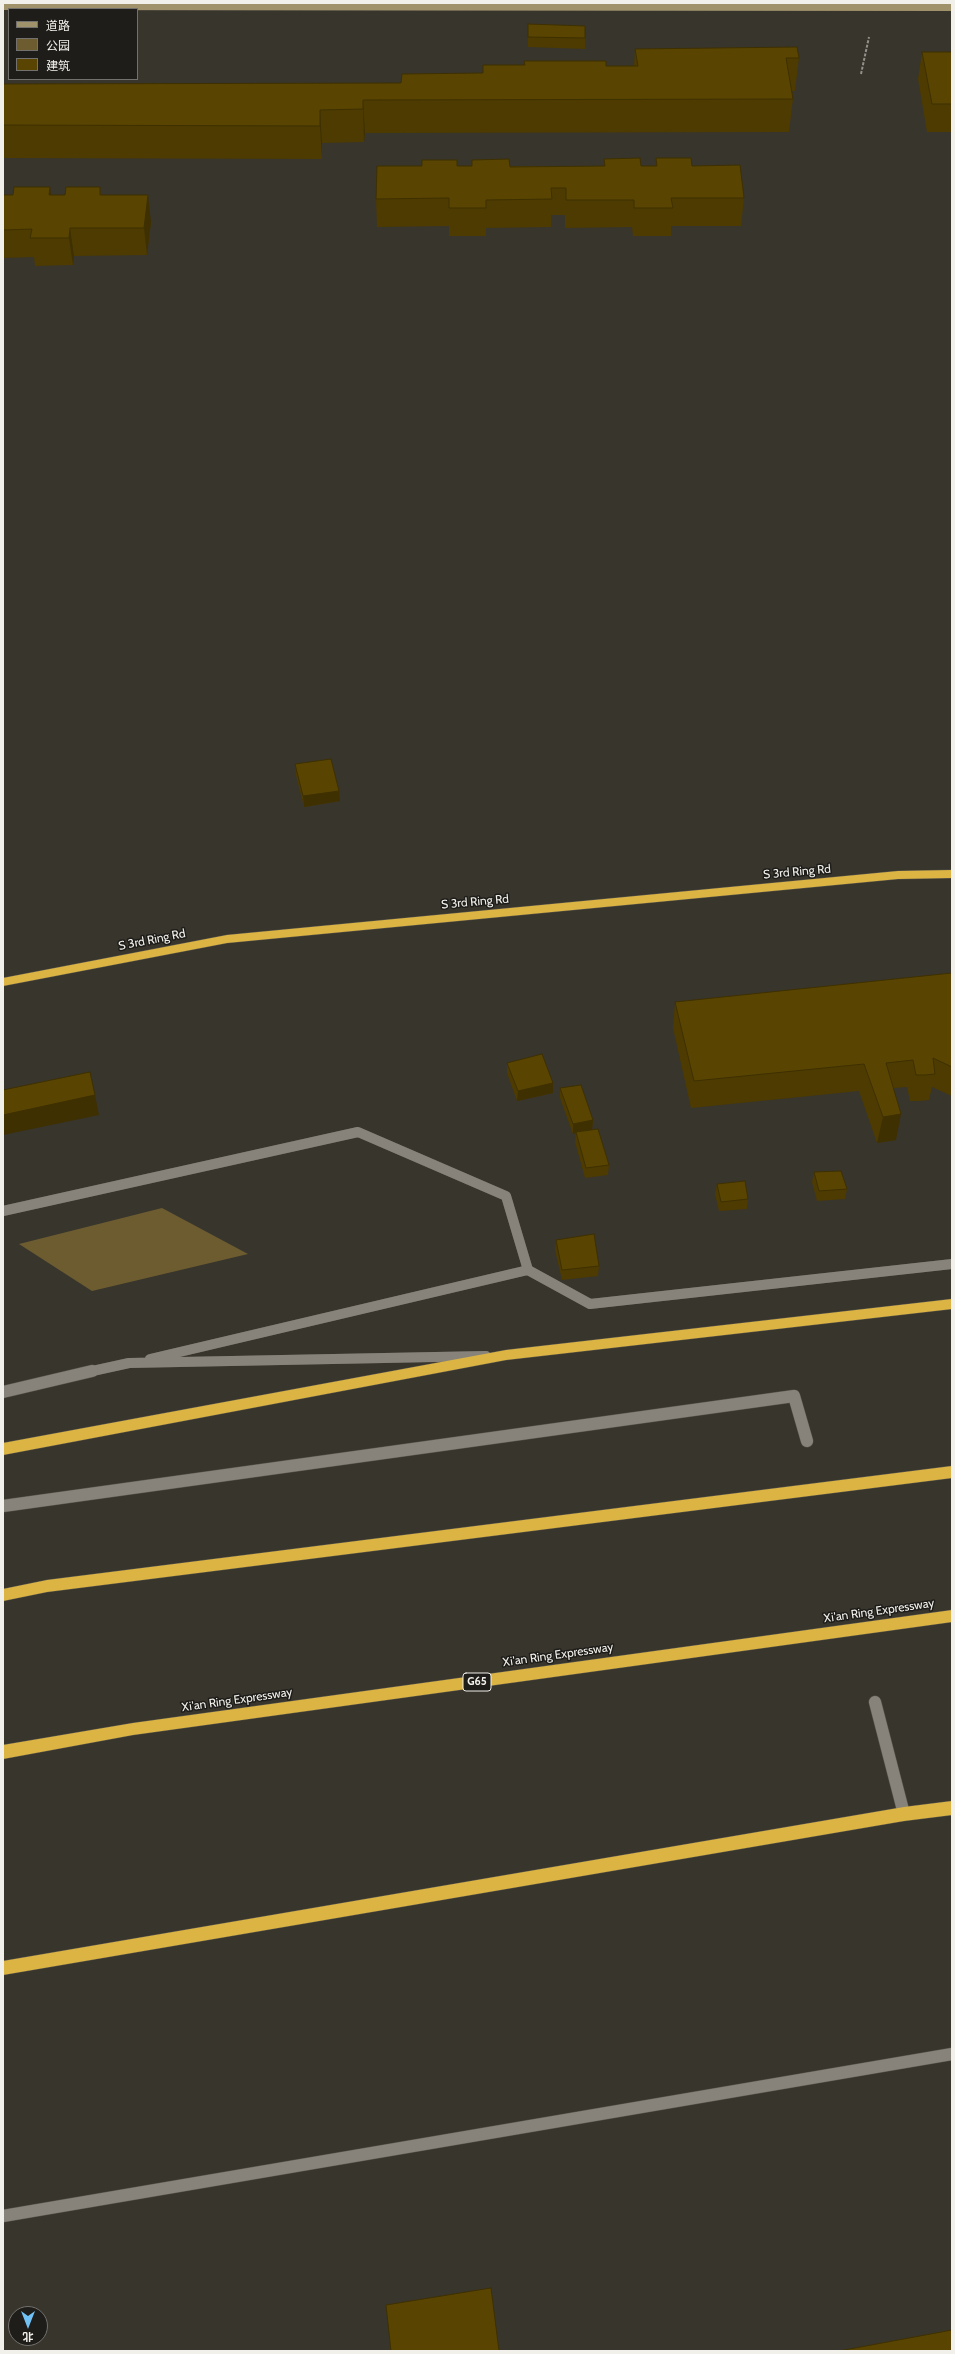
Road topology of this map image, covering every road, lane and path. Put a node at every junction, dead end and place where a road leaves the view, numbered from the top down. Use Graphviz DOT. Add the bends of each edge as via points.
graph roads {
  1 [pos="3,6"];
  2 [pos="952,7"];
  3 [pos="952,874"];
  4 [pos="3,982"];
  5 [pos="3,1211"];
  6 [pos="952,1264"];
  7 [pos="528,1270"];
  8 [pos="952,1304"];
  9 [pos="506,1356"];
  10 [pos="129,1363"];
  11 [pos="3,1392"];
  12 [pos="807,1440"];
  13 [pos="3,1449"];
  14 [pos="952,1472"];
  15 [pos="3,1506"];
  16 [pos="3,1595"];
  17 [pos="952,1616"];
  18 [pos="875,1702"];
  19 [pos="3,1752"];
  20 [pos="952,1808"];
  21 [pos="904,1814"];
  22 [pos="3,1968"];
  23 [pos="952,2054"];
  24 [pos="3,2216"];
  1 -- 2 [label="street"];
  3 -- 4 [label="highway, S 3rd Ring Rd" via="898,875 227,939"];
  5 -- 7 [label="lane" via="358,1132 506,1196"];
  6 -- 7 [label="lane" via="590,1304"];
  7 -- 10 [label="lane"];
  8 -- 9 [label="highway"];
  9 -- 10 [label="lane"];
  9 -- 13 [label="highway"];
  10 -- 11 [label="lane"];
  12 -- 15 [label="lane" via="794,1396"];
  14 -- 16 [label="highway" via="48,1586"];
  17 -- 19 [label="highway, Xi'an Ring Expressway / G65" via="133,1729"];
  18 -- 21 [label="lane"];
  20 -- 21 [label="highway"];
  21 -- 22 [label="highway"];
  23 -- 24 [label="lane"];
}
